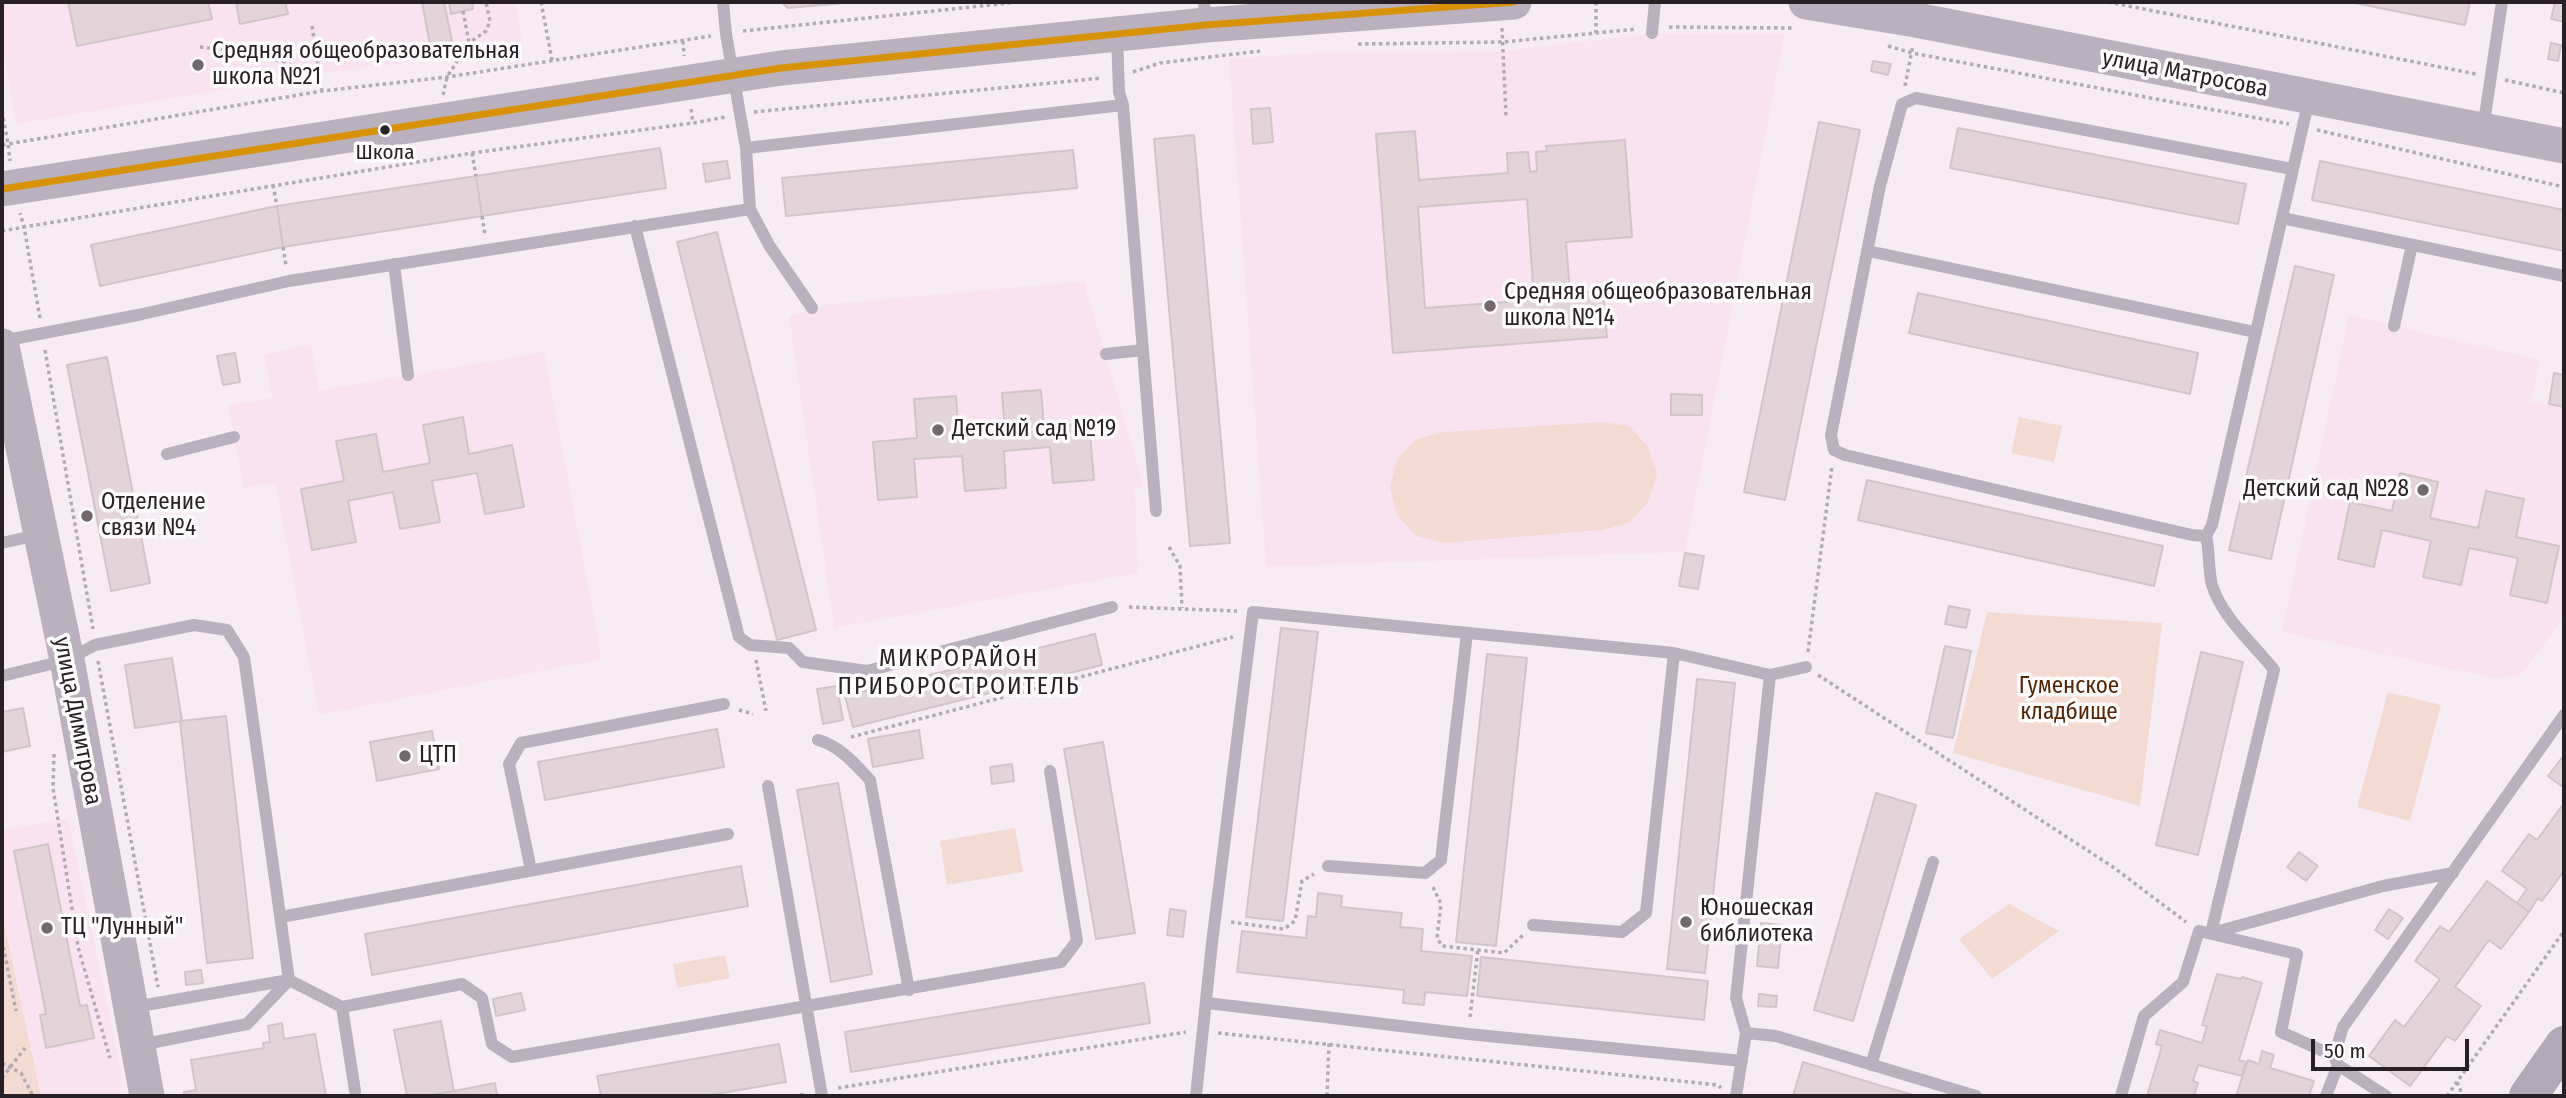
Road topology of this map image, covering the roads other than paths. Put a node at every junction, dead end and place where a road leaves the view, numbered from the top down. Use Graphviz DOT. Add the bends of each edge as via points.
graph roads {
  1 [pos="723,2"];
  2 [pos="1507,2"];
  3 [pos="1655,2"];
  4 [pos="2502,2"];
  5 [pos="1205,13"];
  6 [pos="1805,16"];
  7 [pos="1653,30"];
  8 [pos="1117,35"];
  9 [pos="734,74"];
  10 [pos="1123,105"];
  11 [pos="2306,113"];
  12 [pos="2482,130"];
  13 [pos="2564,146"];
  14 [pos="746,148"];
  15 [pos="2292,169"];
  16 [pos="2,189"];
  17 [pos="750,209"];
  18 [pos="2282,218"];
  19 [pos="635,226"];
  20 [pos="2412,245"];
  21 [pos="1868,251"];
  22 [pos="394,264"];
  23 [pos="2564,276"];
  24 [pos="812,308"];
  25 [pos="2393,326"];
  26 [pos="2255,332"];
  27 [pos="2,344"];
  28 [pos="1143,349"];
  29 [pos="1106,354"];
  30 [pos="408,375"];
  31 [pos="234,438"];
  32 [pos="167,454"];
  33 [pos="1156,511"];
  34 [pos="41,534"];
  35 [pos="2206,536"];
  36 [pos="2,543"];
  37 [pos="1112,607"];
  38 [pos="1467,633"];
  39 [pos="81,653"];
  40 [pos="1674,653"];
  41 [pos="1806,667"];
  42 [pos="1770,675"];
  43 [pos="2,676"];
  44 [pos="724,704"];
  45 [pos="2564,715"];
  46 [pos="823,742"];
  47 [pos="1050,771"];
  48 [pos="768,786"];
  49 [pos="728,834"];
  50 [pos="1933,862"];
  51 [pos="1328,866"];
  52 [pos="531,870"];
  53 [pos="2453,873"];
  54 [pos="281,917"];
  55 [pos="1533,925"];
  56 [pos="2205,932"];
  57 [pos="289,980"];
  58 [pos="909,990"];
  59 [pos="1207,1003"];
  60 [pos="146,1005"];
  61 [pos="342,1007"];
  62 [pos="808,1007"];
  63 [pos="1746,1033"];
  64 [pos="2564,1045"];
  65 [pos="126,1057"];
  66 [pos="2336,1060"];
  67 [pos="1742,1061"];
  68 [pos="1871,1065"];
  69 [pos="355,1091"];
  70 [pos="1730,1093"];
  71 [pos="822,1094"];
  72 [pos="147,1096"];
  73 [pos="1196,1096"];
  74 [pos="1976,1096"];
  75 [pos="2121,1096"];
  76 [pos="2326,1096"];
  77 [pos="2386,1096"];
  78 [pos="2528,1096"];
  1 -- 9 [label="lane"];
  2 -- 5 [label="main road"];
  3 -- 7 [label="lane"];
  4 -- 12 [label="lane"];
  5 -- 8 [label="main road"];
  6 -- 11 [label="main road, улица Матросова" via="1916,20"];
  8 -- 9 [label="main road"];
  8 -- 10 [label="lane"];
  9 -- 14 [label="lane"];
  9 -- 16 [label="main road"];
  10 -- 14 [label="lane"];
  10 -- 28 [label="lane"];
  11 -- 12 [label="main road, улица Матросова"];
  11 -- 15 [label="lane"];
  12 -- 13 [label="main road, улица Матросова"];
  14 -- 17 [label="lane"];
  15 -- 18 [label="lane"];
  15 -- 21 [label="lane" via="1916,98 1902,104"];
  17 -- 19 [label="lane"];
  17 -- 24 [label="lane"];
  18 -- 20 [label="lane"];
  18 -- 26 [label="lane"];
  19 -- 22 [label="lane"];
  19 -- 37 [label="lane" via="738,637 750,645 789,648 803,662 867,671"];
  20 -- 23 [label="lane"];
  20 -- 25 [label="lane"];
  21 -- 26 [label="lane"];
  21 -- 35 [label="lane" via="1831,435 1834,450"];
  22 -- 27 [label="lane" via="289,281"];
  22 -- 30 [label="lane"];
  26 -- 35 [label="lane"];
  27 -- 34 [label="main road, улица Димитрова"];
  28 -- 29 [label="lane"];
  28 -- 33 [label="lane"];
  31 -- 32 [label="lane"];
  34 -- 36 [label="lane"];
  34 -- 39 [label="main road, улица Димитрова"];
  35 -- 56 [label="lane" via="2211,584 2225,614 2274,670"];
  38 -- 40 [label="lane"];
  38 -- 51 [label="lane" via="1441,860 1425,873"];
  38 -- 59 [label="lane" via="1253,612"];
  39 -- 43 [label="lane"];
  39 -- 54 [label="lane" via="194,625 227,630 243,657"];
  39 -- 60 [label="main road, улица Димитрова"];
  40 -- 42 [label="lane"];
  40 -- 55 [label="lane" via="1646,914 1622,932"];
  41 -- 42 [label="lane"];
  42 -- 63 [label="lane" via="1735,998"];
  44 -- 52 [label="lane" via="521,743 509,764"];
  45 -- 53 [label="lane"];
  46 -- 58 [label="lane" via="853,761 870,780"];
  47 -- 58 [label="lane" via="1077,941 1061,962"];
  48 -- 62 [label="lane"];
  49 -- 52 [label="lane"];
  50 -- 68 [label="lane"];
  52 -- 54 [label="lane"];
  53 -- 56 [label="lane" via="2383,886"];
  53 -- 66 [label="lane" via="2343,1027"];
  54 -- 57 [label="lane"];
  56 -- 66 [label="lane" via="2297,954 2281,1032"];
  56 -- 75 [label="lane" via="2183,982 2144,1016"];
  57 -- 60 [label="lane"];
  57 -- 61 [label="lane"];
  57 -- 65 [label="lane" via="247,1024"];
  58 -- 62 [label="lane"];
  59 -- 67 [label="lane"];
  59 -- 73 [label="lane"];
  60 -- 65 [label="main road, улица Димитрова"];
  61 -- 62 [label="lane" via="462,984 482,998 492,1044 512,1057"];
  61 -- 69 [label="lane"];
  62 -- 71 [label="lane"];
  63 -- 67 [label="lane"];
  63 -- 68 [label="lane" via="1776,1036"];
  64 -- 78 [label="main road"];
  65 -- 72 [label="main road, улица Димитрова"];
  66 -- 76 [label="lane"];
  66 -- 77 [label="lane"];
  67 -- 70 [label="lane"];
  68 -- 74 [label="lane"];
}
